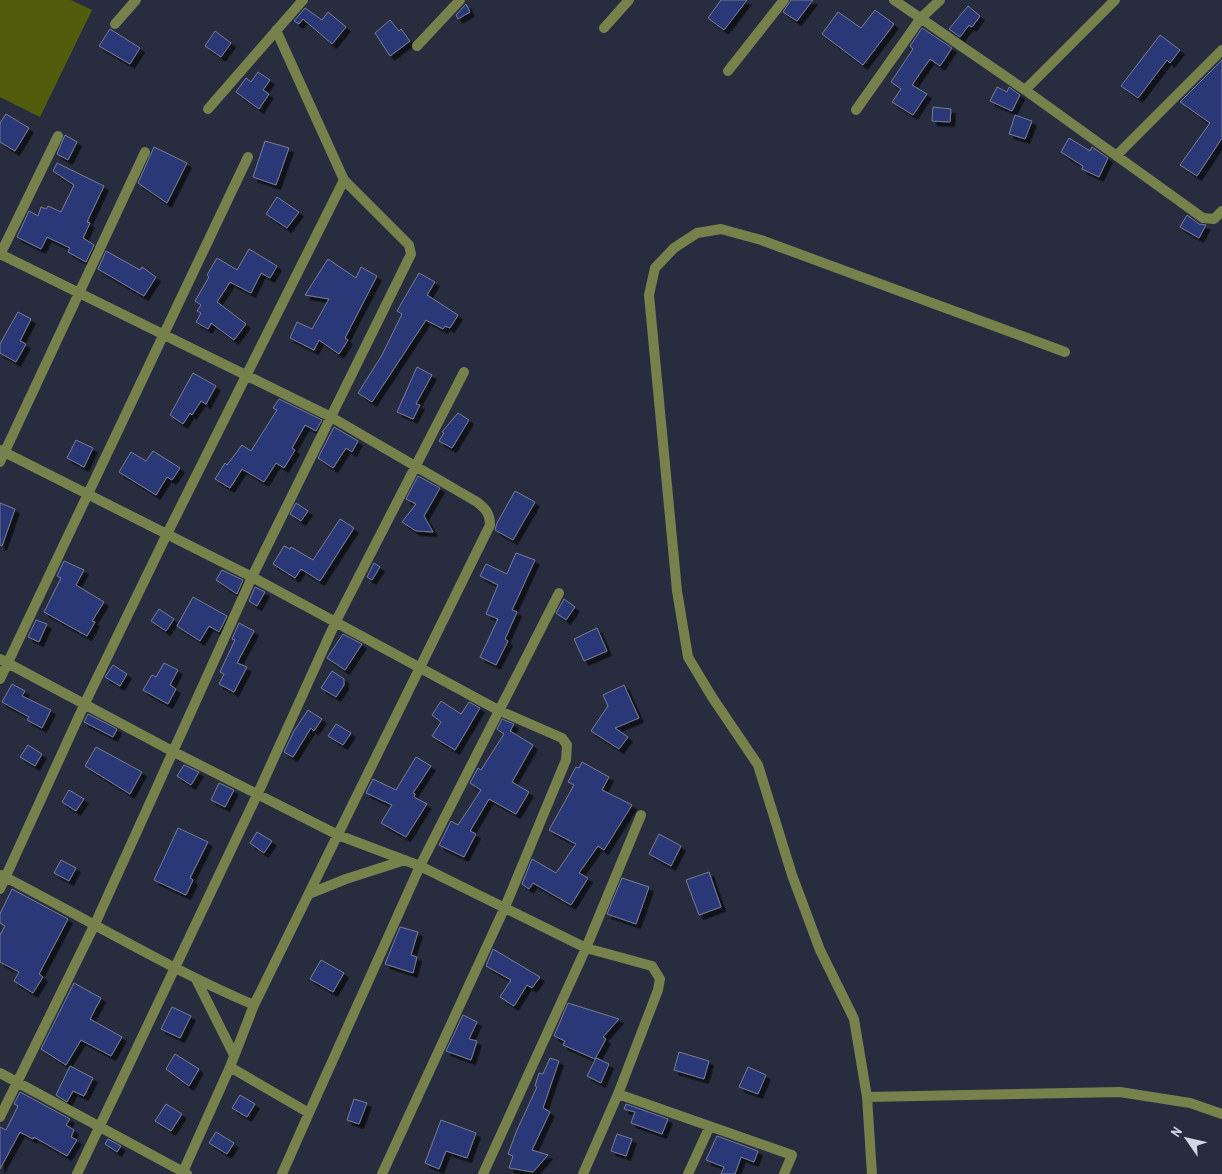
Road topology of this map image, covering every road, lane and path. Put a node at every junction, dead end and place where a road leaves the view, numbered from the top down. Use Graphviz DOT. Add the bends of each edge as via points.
graph roads {
  1 [pos="136,0"];
  2 [pos="303,0"];
  3 [pos="460,0"];
  4 [pos="629,0"];
  5 [pos="784,0"];
  6 [pos="894,0"];
  7 [pos="940,0"];
  8 [pos="1114,0"];
  9 [pos="921,18"];
  10 [pos="115,24"];
  11 [pos="604,28"];
  12 [pos="276,30"];
  13 [pos="417,46"];
  14 [pos="1222,50"];
  15 [pos="728,72"];
  16 [pos="1026,90"];
  17 [pos="208,109"];
  18 [pos="856,110"];
  19 [pos="58,136"];
  20 [pos="145,152"];
  21 [pos="1117,155"];
  22 [pos="248,157"];
  23 [pos="344,180"];
  24 [pos="1222,211"];
  25 [pos="0,254"];
  26 [pos="80,292"];
  27 [pos="164,335"];
  28 [pos="1065,352"];
  29 [pos="464,372"];
  30 [pos="248,375"];
  31 [pos="331,417"];
  32 [pos="2,455"];
  33 [pos="415,465"];
  34 [pos="90,494"];
  35 [pos="167,534"];
  36 [pos="252,577"];
  37 [pos="559,593"];
  38 [pos="336,621"];
  39 [pos="4,661"];
  40 [pos="421,666"];
  41 [pos="0,679"];
  42 [pos="85,703"];
  43 [pos="498,710"];
  44 [pos="172,751"];
  45 [pos="258,793"];
  46 [pos="641,815"];
  47 [pos="338,835"];
  48 [pos="405,860"];
  49 [pos="420,866"];
  50 [pos="3,876"];
  51 [pos="0,889"];
  52 [pos="310,893"];
  53 [pos="505,907"];
  54 [pos="95,924"];
  55 [pos="586,948"];
  56 [pos="174,967"];
  57 [pos="197,980"];
  58 [pos="254,1005"];
  59 [pos="234,1055"];
  60 [pos="230,1067"];
  61 [pos="0,1074"];
  62 [pos="16,1082"];
  63 [pos="618,1094"];
  64 [pos="866,1097"];
  65 [pos="309,1113"];
  66 [pos="1222,1114"];
  67 [pos="0,1118"];
  68 [pos="100,1126"];
  69 [pos="709,1128"];
  70 [pos="184,1173"];
  71 [pos="77,1174"];
  72 [pos="282,1174"];
  73 [pos="382,1174"];
  74 [pos="483,1174"];
  75 [pos="583,1174"];
  76 [pos="688,1174"];
  77 [pos="784,1174"];
  78 [pos="872,1174"];
  1 -- 10 [label="street"];
  2 -- 12 [label="street"];
  3 -- 13 [label="street"];
  4 -- 11 [label="street"];
  5 -- 15 [label="street"];
  6 -- 9 [label="street"];
  7 -- 9 [label="street"];
  8 -- 16 [label="street"];
  9 -- 16 [label="street"];
  9 -- 18 [label="street"];
  12 -- 17 [label="street"];
  12 -- 23 [label="street"];
  14 -- 21 [label="street"];
  16 -- 21 [label="street"];
  19 -- 25 [label="street"];
  20 -- 26 [label="street"];
  21 -- 24 [label="street" via="1203,218 1214,219"];
  22 -- 27 [label="street"];
  23 -- 30 [label="street"];
  23 -- 31 [label="street" via="409,245 411,254"];
  25 -- 26 [label="street"];
  26 -- 27 [label="street"];
  26 -- 32 [label="street"];
  27 -- 30 [label="street"];
  27 -- 34 [label="street"];
  28 -- 64 [label="street" via="761,240 721,229 697,233 674,248 655,268 649,295 677,591 688,657 758,765 792,875 820,950 854,1019"];
  29 -- 33 [label="street"];
  30 -- 31 [label="street"];
  30 -- 35 [label="street"];
  31 -- 33 [label="street"];
  31 -- 36 [label="street"];
  32 -- 34 [label="street"];
  33 -- 38 [label="street"];
  33 -- 40 [label="street" via="485,508 490,516 490,525"];
  34 -- 35 [label="street"];
  34 -- 39 [label="street"];
  35 -- 36 [label="street"];
  35 -- 42 [label="street"];
  36 -- 38 [label="street"];
  36 -- 44 [label="street"];
  37 -- 43 [label="street"];
  38 -- 40 [label="street"];
  38 -- 45 [label="street"];
  39 -- 41 [label="street"];
  39 -- 42 [label="street"];
  40 -- 43 [label="street"];
  40 -- 47 [label="street"];
  42 -- 44 [label="street"];
  42 -- 50 [label="street"];
  43 -- 49 [label="street"];
  43 -- 53 [label="street" via="562,738 567,745 566,760"];
  44 -- 45 [label="street"];
  44 -- 54 [label="street"];
  45 -- 47 [label="street"];
  45 -- 56 [label="street"];
  46 -- 55 [label="street"];
  47 -- 48 [label="street"];
  47 -- 52 [label="street"];
  48 -- 49 [label="street"];
  48 -- 52 [label="street"];
  49 -- 53 [label="street"];
  49 -- 65 [label="street"];
  50 -- 51 [label="street"];
  50 -- 54 [label="street"];
  52 -- 58 [label="street"];
  53 -- 55 [label="street"];
  53 -- 73 [label="street"];
  54 -- 56 [label="street"];
  54 -- 62 [label="street"];
  55 -- 63 [label="street" via="652,966 660,979"];
  55 -- 74 [label="street"];
  56 -- 57 [label="street"];
  56 -- 68 [label="street"];
  57 -- 58 [label="street"];
  57 -- 59 [label="street"];
  58 -- 59 [label="street"];
  59 -- 60 [label="street"];
  60 -- 65 [label="street"];
  60 -- 70 [label="street"];
  61 -- 62 [label="street"];
  62 -- 67 [label="street"];
  62 -- 68 [label="street"];
  63 -- 69 [label="street"];
  63 -- 75 [label="street"];
  64 -- 66 [label="street" via="1120,1092 1190,1103"];
  64 -- 78 [label="street"];
  65 -- 72 [label="street"];
  68 -- 70 [label="street"];
  68 -- 71 [label="street"];
  69 -- 76 [label="street"];
  69 -- 77 [label="street" via="792,1155"];
}
